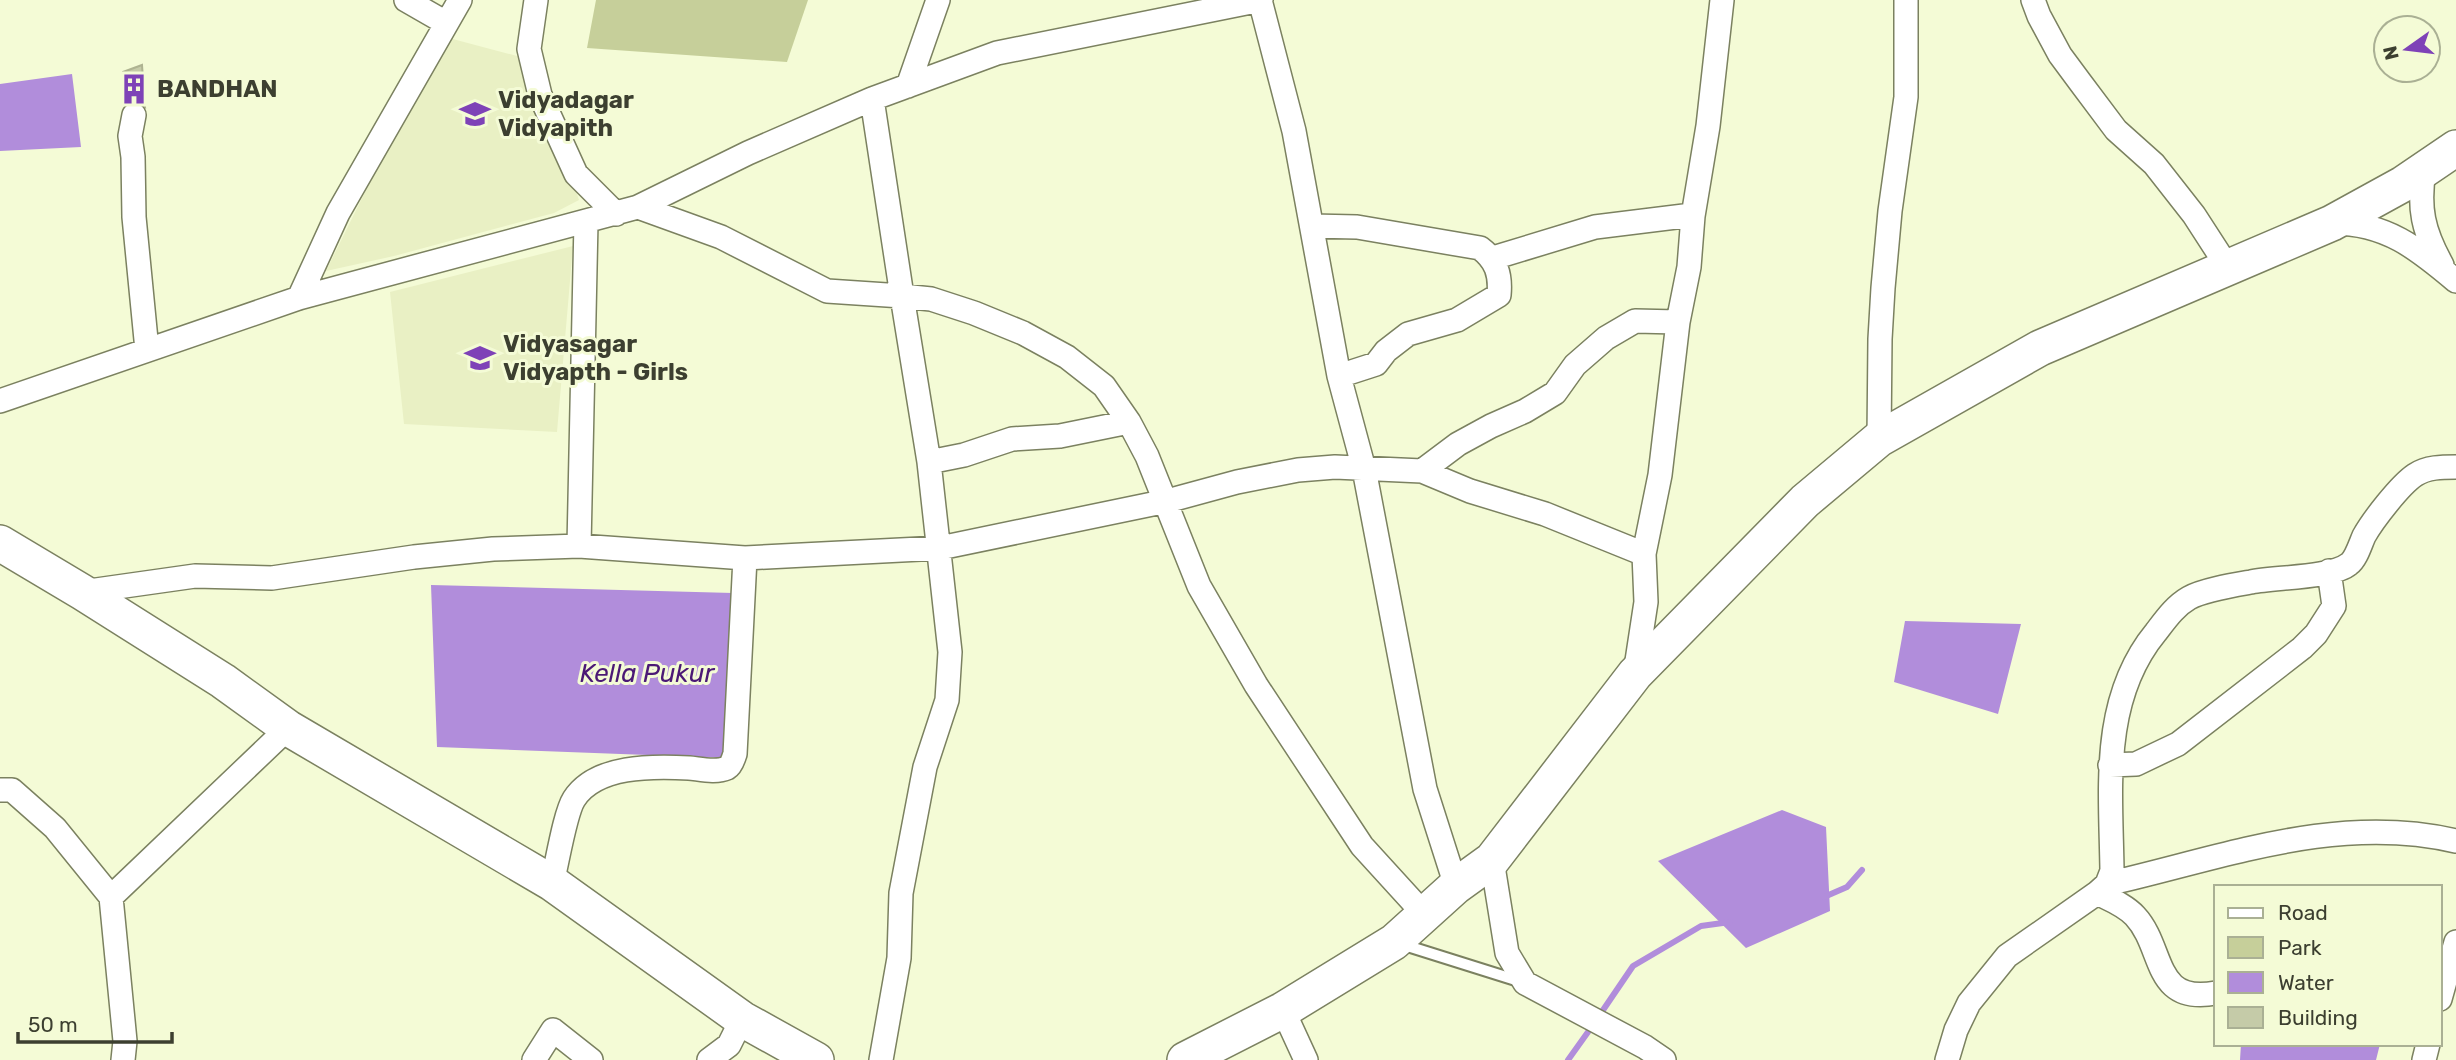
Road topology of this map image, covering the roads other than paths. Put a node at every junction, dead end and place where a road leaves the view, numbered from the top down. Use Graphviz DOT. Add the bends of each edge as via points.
graph roads {
  1 [pos="406,0"];
  2 [pos="460,0"];
  3 [pos="536,0"];
  4 [pos="937,0"];
  5 [pos="1181,0"];
  6 [pos="1260,0"];
  7 [pos="1722,0"];
  8 [pos="1906,0"];
  9 [pos="2032,0"];
  10 [pos="1201,12"];
  11 [pos="446,23"];
  12 [pos="908,86"];
  13 [pos="872,99"];
  14 [pos="134,115"];
  15 [pos="2456,148"];
  16 [pos="2424,170"];
  17 [pos="627,211"];
  18 [pos="1684,216"];
  19 [pos="586,222"];
  20 [pos="2332,223"];
  21 [pos="1312,226"];
  22 [pos="1493,258"];
  23 [pos="2227,266"];
  24 [pos="2452,277"];
  25 [pos="902,296"];
  26 [pos="299,298"];
  27 [pos="1678,322"];
  28 [pos="147,350"];
  29 [pos="1339,376"];
  30 [pos="0,401"];
  31 [pos="1129,422"];
  32 [pos="1879,439"];
  33 [pos="929,462"];
  34 [pos="2456,467"];
  35 [pos="1364,469"];
  36 [pos="1422,471"];
  37 [pos="1167,501"];
  38 [pos="0,543"];
  39 [pos="579,546"];
  40 [pos="940,548"];
  41 [pos="1644,554"];
  42 [pos="746,558"];
  43 [pos="2329,571"];
  44 [pos="82,592"];
  45 [pos="1635,674"];
  46 [pos="288,728"];
  47 [pos="2110,765"];
  48 [pos="0,790"];
  49 [pos="2456,841"];
  50 [pos="1492,860"];
  51 [pos="552,883"];
  52 [pos="1455,886"];
  53 [pos="2102,889"];
  54 [pos="111,897"];
  55 [pos="1424,914"];
  56 [pos="1394,942"];
  57 [pos="2455,949"];
  58 [pos="1525,983"];
  59 [pos="2442,992"];
  60 [pos="2214,993"];
  61 [pos="1283,1010"];
  62 [pos="742,1018"];
  63 [pos="123,1060"];
  64 [pos="534,1060"];
  65 [pos="591,1060"];
  66 [pos="709,1060"];
  67 [pos="816,1060"];
  68 [pos="881,1060"];
  69 [pos="1185,1060"];
  70 [pos="1306,1060"];
  71 [pos="1664,1060"];
  72 [pos="1947,1060"];
  1 -- 11 [label="street"];
  2 -- 11 [label="street"];
  3 -- 17 [label="street" via="530,49 540,95 576,174"];
  4 -- 12 [label="street"];
  5 -- 10 [label="street"];
  6 -- 10 [label="street"];
  6 -- 21 [label="street" via="1294,131"];
  7 -- 27 [label="street"];
  8 -- 32 [label="street" via="1906,97 1883,288"];
  9 -- 23 [label="street" via="2060,55 2116,130 2154,164"];
  10 -- 12 [label="street" via="998,53"];
  11 -- 26 [label="street" via="338,213"];
  12 -- 13 [label="street"];
  13 -- 17 [label="street"];
  13 -- 25 [label="street"];
  14 -- 28 [label="street" via="130,136 134,216"];
  15 -- 16 [label="main road"];
  16 -- 20 [label="main road"];
  16 -- 24 [label="street" via="2423,226"];
  17 -- 19 [label="street"];
  17 -- 25 [label="street" via="721,237 827,291"];
  18 -- 22 [label="street" via="1595,227"];
  19 -- 26 [label="street"];
  19 -- 39 [label="street"];
  20 -- 23 [label="main road"];
  20 -- 24 [label="street" via="2356,223 2407,242"];
  21 -- 22 [label="street" via="1357,227 1480,248"];
  21 -- 29 [label="street"];
  22 -- 29 [label="street" via="1499,295 1457,320 1408,334 1376,364"];
  23 -- 32 [label="main road" via="2039,348"];
  25 -- 31 [label="street" via="930,299 1023,333 1104,386"];
  25 -- 33 [label="street"];
  26 -- 28 [label="street"];
  27 -- 36 [label="street" via="1634,321 1575,365 1555,393 1458,444"];
  27 -- 41 [label="street" via="1660,475"];
  28 -- 30 [label="street"];
  29 -- 35 [label="street"];
  31 -- 33 [label="street" via="1060,436 1012,439"];
  31 -- 37 [label="street"];
  32 -- 45 [label="main road" via="1805,501"];
  33 -- 40 [label="street"];
  34 -- 43 [label="street" via="2437,467 2415,475 2371,526 2352,563"];
  35 -- 36 [label="street"];
  35 -- 37 [label="street" via="1298,470"];
  35 -- 52 [label="street" via="1425,789"];
  36 -- 41 [label="street"];
  37 -- 40 [label="street"];
  37 -- 55 [label="street" via="1199,586 1256,685 1362,846"];
  38 -- 44 [label="main road"];
  39 -- 42 [label="street"];
  39 -- 44 [label="street" via="454,553 272,578 195,576"];
  40 -- 42 [label="street"];
  40 -- 68 [label="street" via="950,652 947,699 925,767 901,893 899,958"];
  41 -- 45 [label="street" via="1646,602"];
  42 -- 51 [label="street" via="731,764 715,770 666,767 605,773 583,786 572,802"];
  43 -- 47 [label="street" via="2334,606 2302,648 2178,744 2136,764"];
  43 -- 47 [label="street" via="2192,596 2175,608 2144,646 2120,701"];
  44 -- 46 [label="main road"];
  45 -- 50 [label="main road"];
  46 -- 51 [label="main road"];
  46 -- 54 [label="street"];
  47 -- 53 [label="street" via="2112,871"];
  48 -- 54 [label="street" via="12,790 55,828"];
  49 -- 53 [label="street" via="2403,834 2337,834 2272,842"];
  50 -- 52 [label="main road"];
  50 -- 58 [label="street" via="1507,953"];
  51 -- 62 [label="main road"];
  52 -- 55 [label="main road"];
  53 -- 60 [label="street" via="2135,916 2172,986 2191,994"];
  53 -- 72 [label="street" via="2007,956 1969,1003"];
  54 -- 63 [label="street"];
  55 -- 56 [label="main road"];
  56 -- 58 [label="lane"];
  56 -- 61 [label="main road"];
  57 -- 59 [label="street"];
  58 -- 71 [label="street"];
  61 -- 69 [label="main road"];
  61 -- 70 [label="street"];
  62 -- 66 [label="street" via="729,1045"];
  62 -- 67 [label="main road"];
  64 -- 65 [label="street" via="553,1030"];
}
